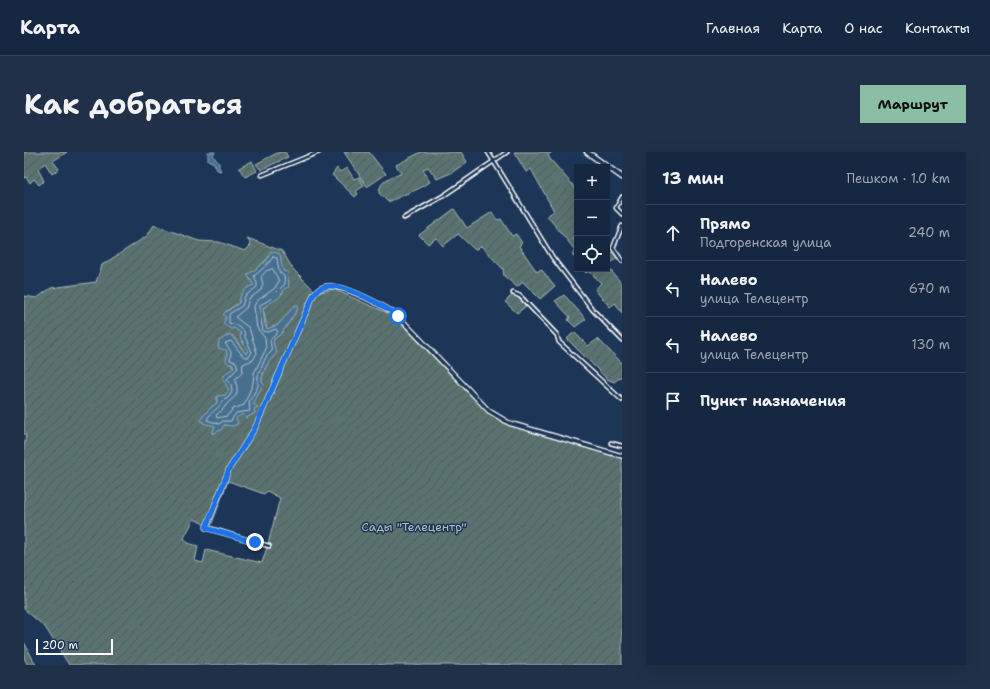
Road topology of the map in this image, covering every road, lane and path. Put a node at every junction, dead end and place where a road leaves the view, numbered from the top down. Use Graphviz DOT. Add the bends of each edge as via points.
graph roads {
  1 [pos="319,152"];
  2 [pos="488,152"];
  3 [pos="507,152"];
  4 [pos="587,152"];
  5 [pos="493,160"];
  6 [pos="262,175"];
  7 [pos="622,177"];
  8 [pos="622,197"];
  9 [pos="622,214"];
  10 [pos="404,218"];
  11 [pos="622,226"];
  12 [pos="622,261"];
  13 [pos="513,293"];
  14 [pos="622,340"];
  15 [pos="622,400"];
  16 [pos="611,443"];
  17 [pos="622,446"];
  18 [pos="622,456"];
  19 [pos="206,528"];
  20 [pos="269,546"];
  1 -- 6 [label="street"];
  2 -- 5 [label="street"];
  3 -- 5 [label="street"];
  4 -- 7 [label="main road"];
  5 -- 10 [label="street" via="438,199"];
  5 -- 14 [label="street" via="553,258 593,310"];
  8 -- 9 [label="street" via="616,208"];
  11 -- 12 [label="street" via="613,248"];
  13 -- 15 [label="street" via="520,296 557,335 560,343"];
  16 -- 17 [label="street"];
  18 -- 19 [label="street" via="498,418 398,316 351,292 333,286 325,287 318,290 311,301 255,428 229,469"];
  19 -- 20 [label="street"];
}
